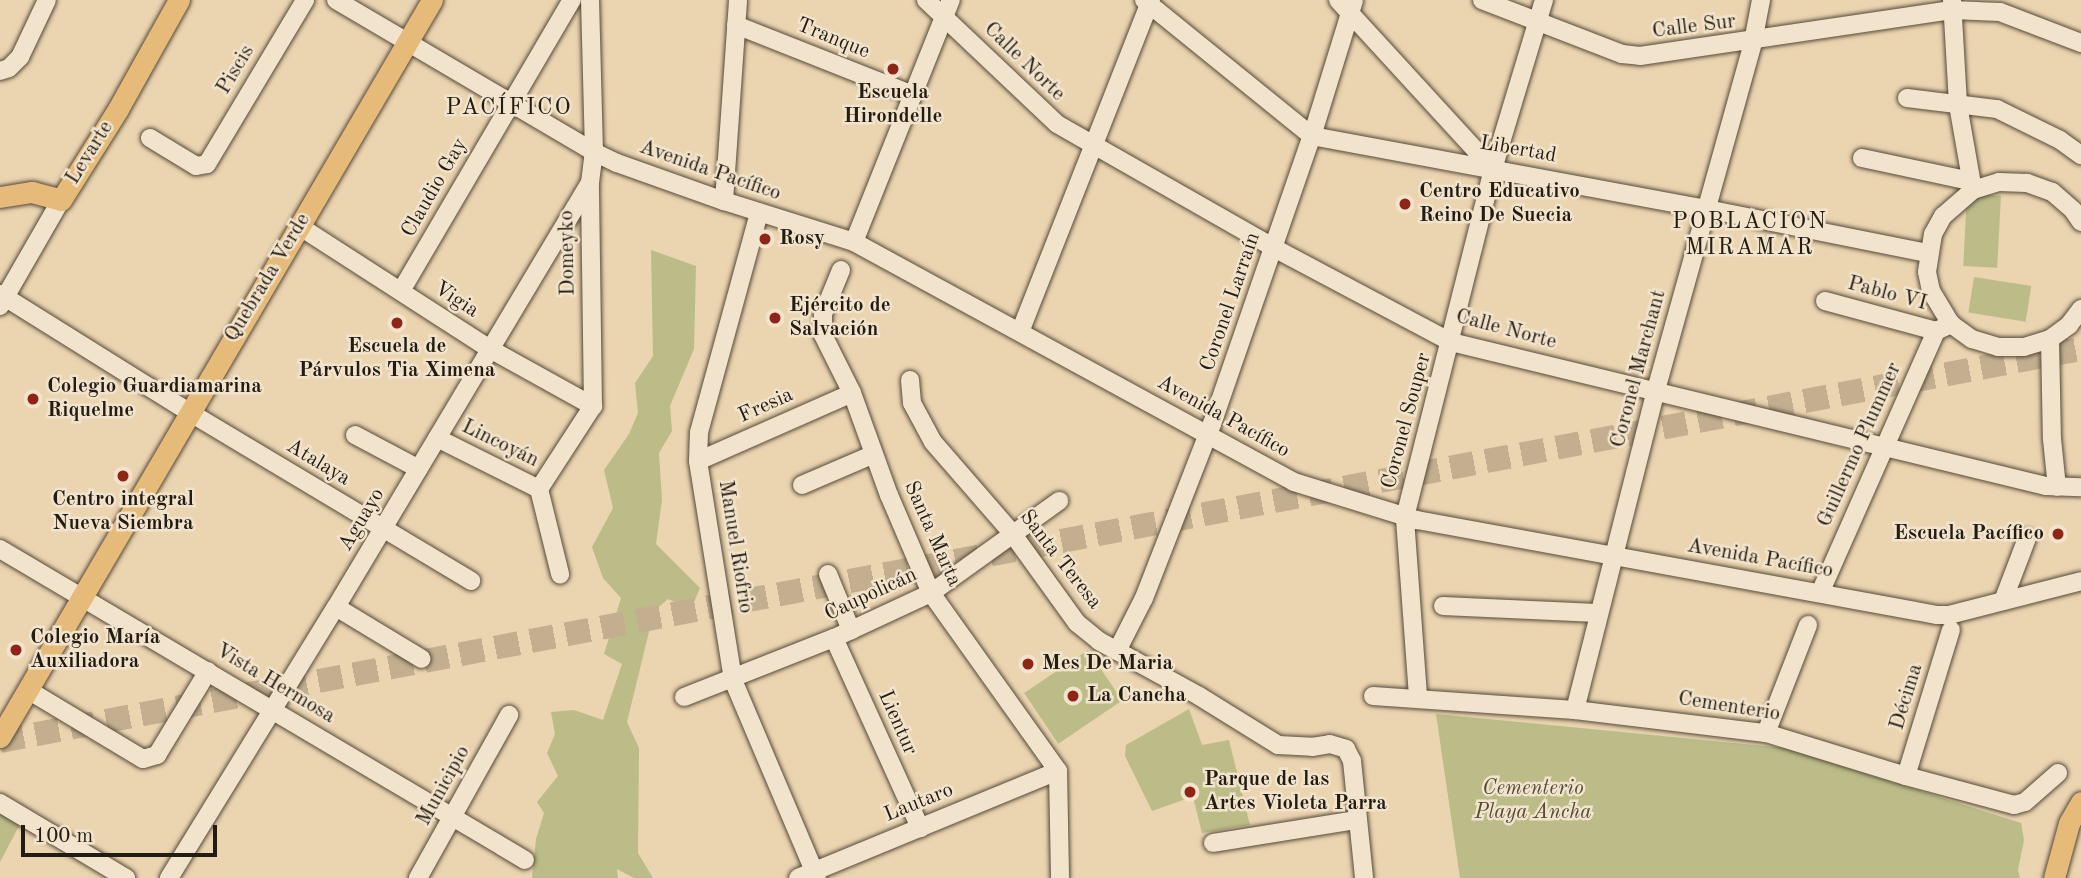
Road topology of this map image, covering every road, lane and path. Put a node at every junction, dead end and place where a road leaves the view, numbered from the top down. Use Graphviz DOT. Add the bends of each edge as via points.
graph roads {
  1 [pos="47,0"];
  2 [pos="179,0"];
  3 [pos="305,0"];
  4 [pos="335,0"];
  5 [pos="432,0"];
  6 [pos="572,0"];
  7 [pos="590,0"];
  8 [pos="738,0"];
  9 [pos="926,0"];
  10 [pos="1482,0"];
  11 [pos="1544,0"];
  12 [pos="1761,0"];
  13 [pos="1148,2"];
  14 [pos="1348,4"];
  15 [pos="1952,5"];
  16 [pos="947,8"];
  17 [pos="1536,21"];
  18 [pos="736,25"];
  19 [pos="1753,42"];
  20 [pos="2081,43"];
  21 [pos="406,44"];
  22 [pos="0,71"];
  23 [pos="913,95"];
  24 [pos="1907,98"];
  25 [pos="512,102"];
  26 [pos="1958,105"];
  27 [pos="1312,136"];
  28 [pos="150,138"];
  29 [pos="1093,146"];
  30 [pos="594,152"];
  31 [pos="2081,155"];
  32 [pos="1862,158"];
  33 [pos="1493,169"];
  34 [pos="590,183"];
  35 [pos="1972,186"];
  36 [pos="0,197"];
  37 [pos="61,200"];
  38 [pos="724,201"];
  39 [pos="1707,209"];
  40 [pos="759,213"];
  41 [pos="2081,222"];
  42 [pos="299,226"];
  43 [pos="854,242"];
  44 [pos="1274,248"];
  45 [pos="1928,253"];
  46 [pos="841,270"];
  47 [pos="401,291"];
  48 [pos="2,299"];
  49 [pos="1825,301"];
  50 [pos="2081,309"];
  51 [pos="1943,327"];
  52 [pos="1020,332"];
  53 [pos="2050,339"];
  54 [pos="1451,342"];
  55 [pos="490,349"];
  56 [pos="910,380"];
  57 [pos="1656,390"];
  58 [pos="852,393"];
  59 [pos="593,406"];
  60 [pos="189,412"];
  61 [pos="355,435"];
  62 [pos="1206,435"];
  63 [pos="437,438"];
  64 [pos="1884,444"];
  65 [pos="874,454"];
  66 [pos="698,461"];
  67 [pos="419,469"];
  68 [pos="802,485"];
  69 [pos="2057,487"];
  70 [pos="2081,487"];
  71 [pos="539,489"];
  72 [pos="1059,501"];
  73 [pos="1405,517"];
  74 [pos="383,528"];
  75 [pos="1012,533"];
  76 [pos="2027,538"];
  77 [pos="0,550"];
  78 [pos="1614,556"];
  79 [pos="828,574"];
  80 [pos="559,575"];
  81 [pos="471,581"];
  82 [pos="2081,581"];
  83 [pos="931,593"];
  84 [pos="1820,593"];
  85 [pos="83,597"];
  86 [pos="2003,601"];
  87 [pos="337,607"];
  88 [pos="1443,607"];
  89 [pos="1597,613"];
  90 [pos="1808,625"];
  91 [pos="851,630"];
  92 [pos="1951,630"];
  93 [pos="834,638"];
  94 [pos="1117,651"];
  95 [pos="422,659"];
  96 [pos="208,671"];
  97 [pos="733,680"];
  98 [pos="28,690"];
  99 [pos="1373,696"];
  100 [pos="1418,696"];
  101 [pos="684,697"];
  102 [pos="273,709"];
  103 [pos="1575,710"];
  104 [pos="509,715"];
  105 [pos="1766,733"];
  106 [pos="0,737"];
  107 [pos="1059,771"];
  108 [pos="2058,773"];
  109 [pos="1906,776"];
  110 [pos="2081,802"];
  111 [pos="0,803"];
  112 [pos="453,818"];
  113 [pos="1357,820"];
  114 [pos="920,828"];
  115 [pos="1213,843"];
  116 [pos="525,860"];
  117 [pos="816,874"];
  118 [pos="126,878"];
  119 [pos="169,878"];
  120 [pos="418,878"];
  121 [pos="798,878"];
  122 [pos="1060,878"];
  123 [pos="1364,878"];
  124 [pos="2054,878"];
  1 -- 22 [label="street" via="20,57"];
  2 -- 37 [label="main road, Levarte"];
  3 -- 28 [label="street, Piscis" via="207,164 196,166"];
  4 -- 21 [label="street, Avenida Pacífico"];
  5 -- 21 [label="main road, Quebrada Verde"];
  6 -- 25 [label="street, Claudio Gay"];
  7 -- 30 [label="street, Domeyko"];
  8 -- 18 [label="street"];
  9 -- 16 [label="street, Calle Norte"];
  10 -- 17 [label="street, Calle Sur"];
  11 -- 17 [label="street, Coronel Souper"];
  12 -- 19 [label="street, Coronel Marchant"];
  13 -- 27 [label="street, Libertad"];
  13 -- 29 [label="street"];
  14 -- 27 [label="street, Coronel Larraín"];
  14 -- 33 [label="street"];
  15 -- 19 [label="street, Calle Sur"];
  15 -- 20 [label="street, Calle Sur" via="2000,12"];
  15 -- 26 [label="street"];
  16 -- 23 [label="street"];
  16 -- 29 [label="street, Calle Norte" via="1057,124"];
  17 -- 19 [label="street, Calle Sur" via="1640,57"];
  17 -- 33 [label="street, Coronel Souper"];
  18 -- 23 [label="street, Tranque"];
  18 -- 38 [label="street"];
  19 -- 39 [label="street, Coronel Marchant"];
  21 -- 25 [label="street, Avenida Pacífico"];
  21 -- 42 [label="main road, Quebrada Verde"];
  23 -- 43 [label="street"];
  24 -- 26 [label="street"];
  25 -- 30 [label="street, Avenida Pacífico"];
  25 -- 47 [label="street, Claudio Gay"];
  26 -- 31 [label="street" via="1997,109"];
  26 -- 35 [label="street"];
  27 -- 33 [label="street, Libertad"];
  27 -- 44 [label="street, Coronel Larraín"];
  29 -- 44 [label="street, Calle Norte"];
  29 -- 52 [label="street"];
  30 -- 34 [label="street, Domeyko"];
  30 -- 38 [label="street, Avenida Pacífico"];
  32 -- 35 [label="street"];
  33 -- 39 [label="street, Libertad"];
  33 -- 54 [label="street, Coronel Souper"];
  34 -- 55 [label="street, Aguayo"];
  34 -- 59 [label="street, Domeyko"];
  35 -- 41 [label="street" via="2026,183 2052,192"];
  35 -- 45 [label="street" via="1943,216"];
  36 -- 37 [label="main road" via="32,191"];
  37 -- 48 [label="street, Levarte"];
  38 -- 40 [label="street, Avenida Pacífico"];
  39 -- 45 [label="street, Libertad"];
  39 -- 57 [label="street, Coronel Marchant"];
  40 -- 43 [label="street, Avenida Pacífico"];
  40 -- 66 [label="street, Manuel Riofrio" via="699,432"];
  42 -- 47 [label="street, Vigia"];
  42 -- 60 [label="main road, Quebrada Verde"];
  43 -- 52 [label="street, Avenida Pacífico"];
  44 -- 54 [label="street, Calle Norte"];
  44 -- 62 [label="street, Coronel Larraín"];
  45 -- 51 [label="street" via="1931,291"];
  46 -- 58 [label="street, Santa Marta" via="821,325"];
  47 -- 55 [label="street, Vigia"];
  48 -- 60 [label="street, Atalaya"];
  49 -- 51 [label="street, Pablo VI"];
  50 -- 53 [label="street"];
  51 -- 53 [label="street" via="1998,348"];
  51 -- 64 [label="street, Guillermo Plummer"];
  52 -- 62 [label="street, Avenida Pacífico"];
  53 -- 69 [label="street"];
  54 -- 57 [label="street, Calle Norte"];
  54 -- 73 [label="street, Coronel Souper"];
  55 -- 59 [label="street, Vigia"];
  55 -- 63 [label="street, Aguayo"];
  56 -- 75 [label="street, Santa Teresa" via="912,403 933,442"];
  57 -- 64 [label="street, Calle Norte"];
  57 -- 78 [label="street, Coronel Marchant"];
  58 -- 65 [label="street, Santa Marta"];
  58 -- 66 [label="street, Fresia"];
  59 -- 71 [label="street"];
  60 -- 74 [label="street, Atalaya"];
  60 -- 85 [label="main road, Quebrada Verde"];
  61 -- 67 [label="street"];
  62 -- 73 [label="street, Avenida Pacífico" via="1294,482"];
  62 -- 94 [label="street, Coronel Larraín" via="1144,598"];
  63 -- 67 [label="street, Aguayo"];
  63 -- 71 [label="street, Lincoyán"];
  64 -- 69 [label="street, Calle Norte"];
  64 -- 84 [label="street, Guillermo Plummer"];
  65 -- 68 [label="street"];
  65 -- 83 [label="street, Santa Marta"];
  66 -- 97 [label="street, Manuel Riofrio"];
  67 -- 74 [label="street, Aguayo"];
  69 -- 70 [label="street, Calle Norte"];
  71 -- 80 [label="street, Lincoyán"];
  72 -- 75 [label="street, Caupolicán"];
  73 -- 78 [label="street, Avenida Pacífico"];
  73 -- 100 [label="street, Coronel Souper"];
  74 -- 81 [label="street, Atalaya"];
  74 -- 87 [label="street, Aguayo"];
  75 -- 83 [label="street, Caupolicán"];
  75 -- 94 [label="street, Santa Teresa" via="1077,623"];
  76 -- 86 [label="street"];
  77 -- 85 [label="street, Vista Hermosa"];
  78 -- 84 [label="street, Avenida Pacífico"];
  78 -- 89 [label="street, Coronel Marchant"];
  79 -- 91 [label="street"];
  82 -- 86 [label="street, Avenida Pacífico"];
  83 -- 91 [label="street, Caupolicán"];
  83 -- 107 [label="street, Santa Marta"];
  84 -- 86 [label="street, Avenida Pacífico" via="1937,615"];
  85 -- 96 [label="street, Vista Hermosa"];
  85 -- 98 [label="main road, Quebrada Verde"];
  87 -- 95 [label="street"];
  87 -- 102 [label="street, Aguayo"];
  88 -- 89 [label="street"];
  89 -- 103 [label="street, Coronel Marchant"];
  90 -- 105 [label="street"];
  91 -- 93 [label="street, Caupolicán"];
  92 -- 109 [label="street, Décima"];
  93 -- 97 [label="street, Caupolicán"];
  93 -- 114 [label="street, Lientur"];
  94 -- 113 [label="street, Santa Teresa" via="1278,745 1330,744 1346,749 1352,761"];
  96 -- 98 [label="street" via="157,755 144,759"];
  96 -- 102 [label="street, Vista Hermosa"];
  97 -- 101 [label="street, Caupolicán"];
  97 -- 117 [label="street, Manuel Riofrio"];
  98 -- 106 [label="main road, Quebrada Verde"];
  99 -- 100 [label="street, Cementerio"];
  100 -- 103 [label="street, Cementerio"];
  102 -- 112 [label="street, Vista Hermosa"];
  102 -- 119 [label="street, Aguayo"];
  103 -- 105 [label="street, Cementerio"];
  104 -- 112 [label="street, Municipio"];
  105 -- 109 [label="street, Cementerio"];
  107 -- 114 [label="street, Lautaro"];
  107 -- 122 [label="street"];
  108 -- 109 [label="street, Cementerio" via="2025,802 2014,805"];
  110 -- 124 [label="main road" via="2068,823"];
  111 -- 118 [label="street"];
  112 -- 116 [label="street, Vista Hermosa"];
  112 -- 120 [label="street, Municipio"];
  113 -- 115 [label="street"];
  113 -- 123 [label="street"];
  114 -- 117 [label="street, Lautaro"];
  117 -- 121 [label="street, Lautaro"];
}
